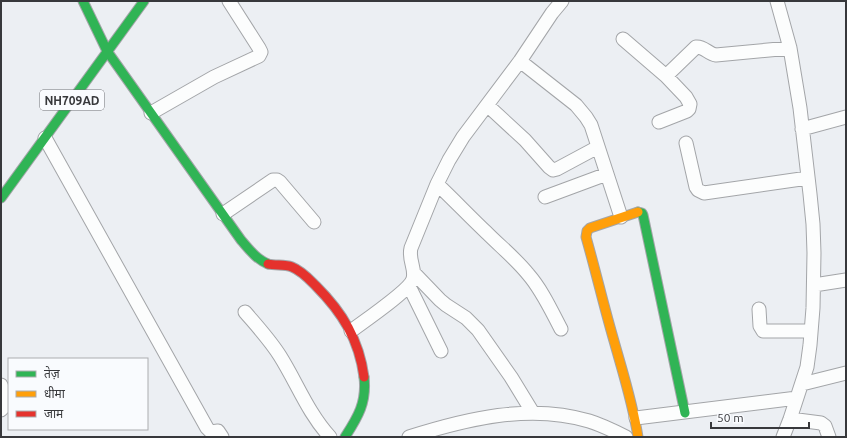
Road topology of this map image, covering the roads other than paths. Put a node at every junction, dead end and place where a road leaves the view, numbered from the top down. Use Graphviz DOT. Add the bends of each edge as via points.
graph roads {
  1 [pos="84,1"];
  2 [pos="144,1"];
  3 [pos="229,1"];
  4 [pos="562,1"];
  5 [pos="778,1"];
  6 [pos="623,38"];
  7 [pos="790,48"];
  8 [pos="107,51"];
  9 [pos="520,61"];
  10 [pos="666,76"];
  11 [pos="487,105"];
  12 [pos="151,113"];
  13 [pos="846,117"];
  14 [pos="659,122"];
  15 [pos="802,129"];
  16 [pos="45,138"];
  17 [pos="686,144"];
  18 [pos="598,147"];
  19 [pos="607,174"];
  20 [pos="808,178"];
  21 [pos="437,184"];
  22 [pos="2,194"];
  23 [pos="544,196"];
  24 [pos="223,214"];
  25 [pos="621,217"];
  26 [pos="314,222"];
  27 [pos="414,273"];
  28 [pos="846,280"];
  29 [pos="814,285"];
  30 [pos="409,286"];
  31 [pos="759,309"];
  32 [pos="245,312"];
  33 [pos="561,329"];
  34 [pos="352,331"];
  35 [pos="811,331"];
  36 [pos="441,351"];
  37 [pos="846,373"];
  38 [pos="802,384"];
  39 [pos="1,385"];
  40 [pos="797,398"];
  41 [pos="1,410"];
  42 [pos="685,412"];
  43 [pos="533,413"];
  44 [pos="636,418"];
  45 [pos="790,419"];
  46 [pos="222,437"];
  47 [pos="330,437"];
  48 [pos="345,437"];
  49 [pos="409,437"];
  50 [pos="626,437"];
  51 [pos="638,437"];
  52 [pos="783,437"];
  53 [pos="829,437"];
  1 -- 8 [label="main road"];
  2 -- 8 [label="main road, NH709AD"];
  3 -- 12 [label="street" via="260,48 259,56 214,77"];
  4 -- 9 [label="street"];
  5 -- 7 [label="street"];
  6 -- 10 [label="street"];
  7 -- 10 [label="street" via="716,55 702,47 696,47"];
  7 -- 15 [label="street"];
  8 -- 12 [label="main road"];
  8 -- 16 [label="main road, NH709AD"];
  9 -- 11 [label="street"];
  9 -- 18 [label="street" via="581,110"];
  10 -- 14 [label="street" via="686,97 690,107 687,111"];
  11 -- 18 [label="street" via="553,170"];
  11 -- 21 [label="street" via="449,160"];
  12 -- 24 [label="main road"];
  13 -- 15 [label="street"];
  15 -- 20 [label="street"];
  16 -- 22 [label="main road, NH709AD"];
  16 -- 46 [label="street" via="207,428 211,432 218,431"];
  17 -- 20 [label="street" via="696,187 704,192"];
  18 -- 19 [label="street"];
  19 -- 23 [label="street"];
  19 -- 25 [label="street"];
  20 -- 29 [label="street" via="813,224"];
  21 -- 27 [label="street" via="411,248 410,258"];
  21 -- 33 [label="street" via="529,274"];
  24 -- 26 [label="street" via="273,180 277,180"];
  24 -- 34 [label="main road" via="241,240 264,262 291,267 309,279 328,297"];
  25 -- 42 [label="main road" via="637,212 643,215"];
  25 -- 44 [label="main road" via="592,226 586,234"];
  27 -- 30 [label="street"];
  27 -- 43 [label="street" via="440,300 478,330"];
  28 -- 29 [label="street"];
  29 -- 35 [label="street"];
  30 -- 34 [label="street"];
  30 -- 36 [label="street"];
  31 -- 35 [label="street" via="762,331"];
  32 -- 47 [label="street" via="279,354 314,417"];
  34 -- 48 [label="main road" via="362,360 365,389 359,414"];
  35 -- 38 [label="street" via="807,367"];
  37 -- 38 [label="street"];
  38 -- 40 [label="street"];
  39 -- 41 [label="street" via="6,403"];
  40 -- 42 [label="street"];
  40 -- 45 [label="street"];
  42 -- 44 [label="street"];
  43 -- 49 [label="street" via="454,423"];
  43 -- 50 [label="street" via="562,415 590,421"];
  44 -- 51 [label="main road"];
  45 -- 52 [label="street"];
  45 -- 53 [label="street" via="822,424"];
}
